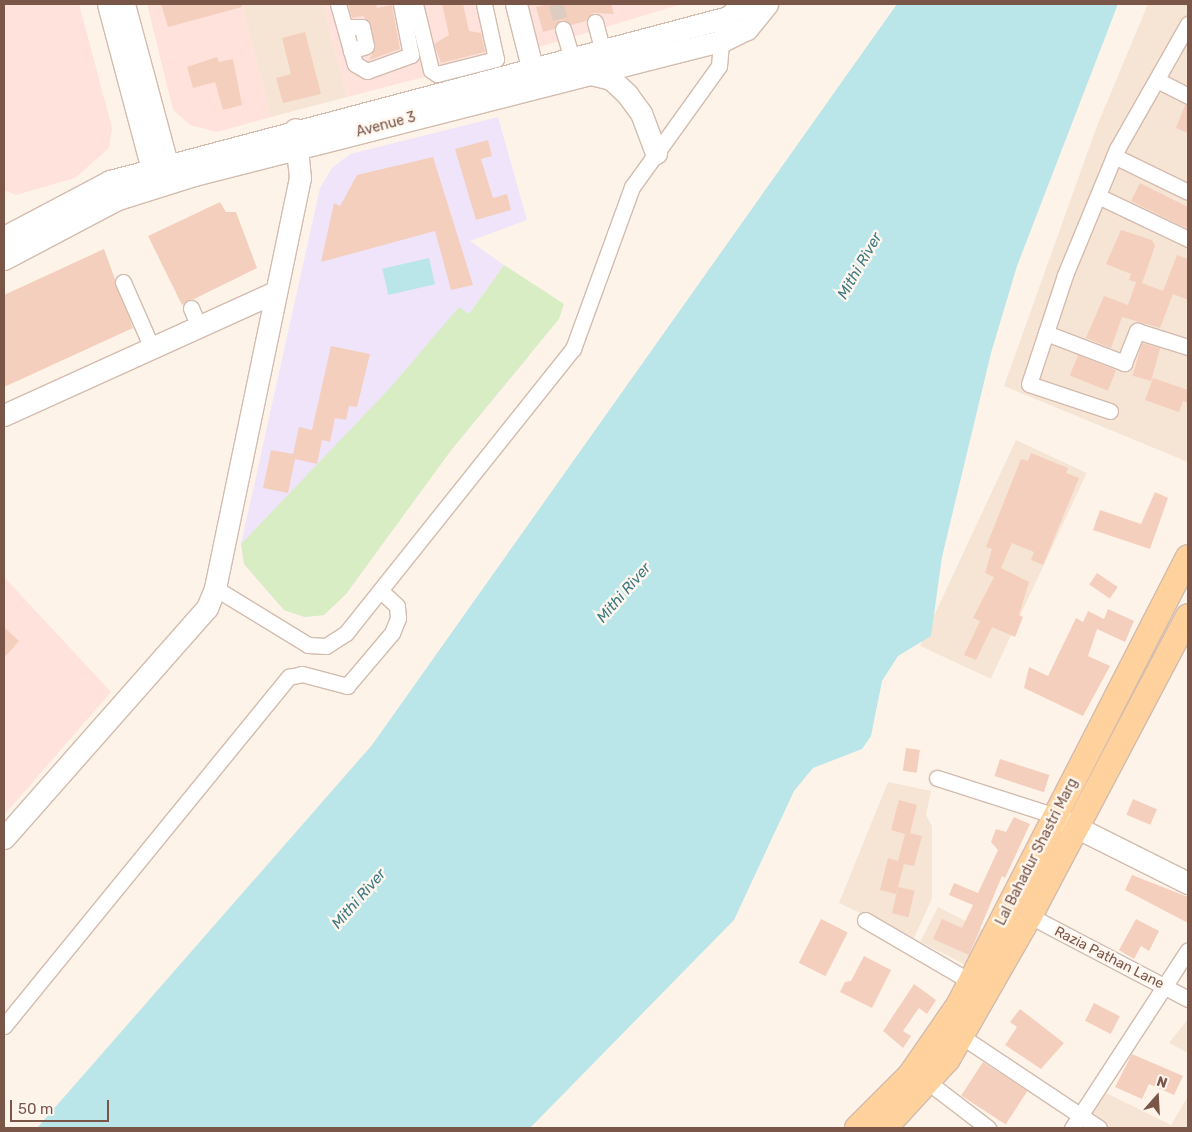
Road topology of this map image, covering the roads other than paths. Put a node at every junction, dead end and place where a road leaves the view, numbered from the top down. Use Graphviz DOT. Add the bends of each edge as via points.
graph roads {
  1 [pos="108,4"];
  2 [pos="124,4"];
  3 [pos="338,4"];
  4 [pos="401,4"];
  5 [pos="415,4"];
  6 [pos="484,4"];
  7 [pos="516,4"];
  8 [pos="743,4"];
  9 [pos="767,4"];
  10 [pos="719,19"];
  11 [pos="595,22"];
  12 [pos="1188,24"];
  13 [pos="563,29"];
  14 [pos="724,40"];
  15 [pos="602,48"];
  16 [pos="571,56"];
  17 [pos="532,66"];
  18 [pos="587,73"];
  19 [pos="1156,80"];
  20 [pos="446,81"];
  21 [pos="538,86"];
  22 [pos="1188,96"];
  23 [pos="297,138"];
  24 [pos="656,153"];
  25 [pos="1114,156"];
  26 [pos="161,175"];
  27 [pos="1188,192"];
  28 [pos="1098,196"];
  29 [pos="4,237"];
  30 [pos="1188,239"];
  31 [pos="4,260"];
  32 [pos="124,282"];
  33 [pos="275,292"];
  34 [pos="1046,333"];
  35 [pos="152,348"];
  36 [pos="1188,348"];
  37 [pos="1110,412"];
  38 [pos="4,416"];
  39 [pos="1188,557"];
  40 [pos="215,588"];
  41 [pos="380,590"];
  42 [pos="1187,622"];
  43 [pos="937,778"];
  44 [pos="1056,816"];
  45 [pos="1077,828"];
  46 [pos="4,838"];
  47 [pos="1188,883"];
  48 [pos="1030,916"];
  49 [pos="864,920"];
  50 [pos="1188,950"];
  51 [pos="979,986"];
  52 [pos="1165,986"];
  53 [pos="1188,999"];
  54 [pos="4,1026"];
  55 [pos="961,1036"];
  56 [pos="928,1082"];
  57 [pos="1076,1122"];
  58 [pos="857,1128"];
  59 [pos="885,1128"];
  60 [pos="988,1128"];
  61 [pos="1099,1128"];
  1 -- 26 [label="street"];
  2 -- 26 [label="street"];
  3 -- 4 [label="street" via="360,70 367,71 407,60 410,49"];
  5 -- 20 [label="street" via="431,70"];
  6 -- 20 [label="street" via="496,59"];
  7 -- 17 [label="street"];
  8 -- 10 [label="street, Avenue 3" via="735,14"];
  9 -- 14 [label="street, Avenue 3" via="747,29"];
  10 -- 14 [label="street"];
  10 -- 15 [label="street, Avenue 3"];
  11 -- 15 [label="street"];
  12 -- 19 [label="street"];
  13 -- 16 [label="street"];
  14 -- 18 [label="street, Avenue 3"];
  14 -- 24 [label="street" via="719,66"];
  15 -- 16 [label="street, Avenue 3"];
  16 -- 17 [label="street, Avenue 3"];
  17 -- 20 [label="street, Avenue 3"];
  17 -- 21 [label="street"];
  18 -- 21 [label="street, Avenue 3"];
  18 -- 24 [label="street" via="611,79 626,94 641,113"];
  19 -- 22 [label="street"];
  19 -- 25 [label="street"];
  20 -- 23 [label="street, Avenue 3"];
  21 -- 23 [label="street, Avenue 3"];
  23 -- 26 [label="street, Avenue 3"];
  23 -- 33 [label="street" via="300,178"];
  24 -- 41 [label="street" via="629,194 572,349"];
  25 -- 27 [label="street"];
  25 -- 28 [label="street"];
  26 -- 29 [label="street, Avenue 3" via="110,180"];
  26 -- 31 [label="street, Avenue 3"];
  28 -- 30 [label="street"];
  28 -- 34 [label="street"];
  32 -- 35 [label="street"];
  33 -- 35 [label="street" via="195,317"];
  33 -- 40 [label="street"];
  34 -- 36 [label="street" via="1124,363 1137,331"];
  34 -- 37 [label="street" via="1029,384"];
  35 -- 38 [label="street"];
  39 -- 44 [label="main road, Lal Bahadur Shastri Marg"];
  40 -- 41 [label="street" via="308,645 326,646 346,633"];
  40 -- 46 [label="street" via="207,608"];
  41 -- 54 [label="street" via="397,606 398,618 392,632 347,686 302,674 289,677"];
  42 -- 45 [label="main road, Lal Bahadur Shastri Marg"];
  43 -- 44 [label="street"];
  44 -- 45 [label="street"];
  44 -- 51 [label="main road, Lal Bahadur Shastri Marg"];
  45 -- 47 [label="street"];
  45 -- 48 [label="main road, Lal Bahadur Shastri Marg"];
  48 -- 51 [label="main road, Lal Bahadur Shastri Marg"];
  48 -- 52 [label="street, Razia Pathan Lane"];
  49 -- 51 [label="street"];
  50 -- 52 [label="street"];
  51 -- 55 [label="main road, Lal Bahadur Shastri Marg"];
  51 -- 58 [label="main road, Lal Bahadur Shastri Marg" via="910,1075"];
  52 -- 53 [label="street, Razia Pathan Lane"];
  52 -- 57 [label="street"];
  55 -- 56 [label="main road, Lal Bahadur Shastri Marg"];
  55 -- 57 [label="street"];
  56 -- 59 [label="main road, Lal Bahadur Shastri Marg"];
  56 -- 60 [label="street"];
  57 -- 61 [label="street"];
}
